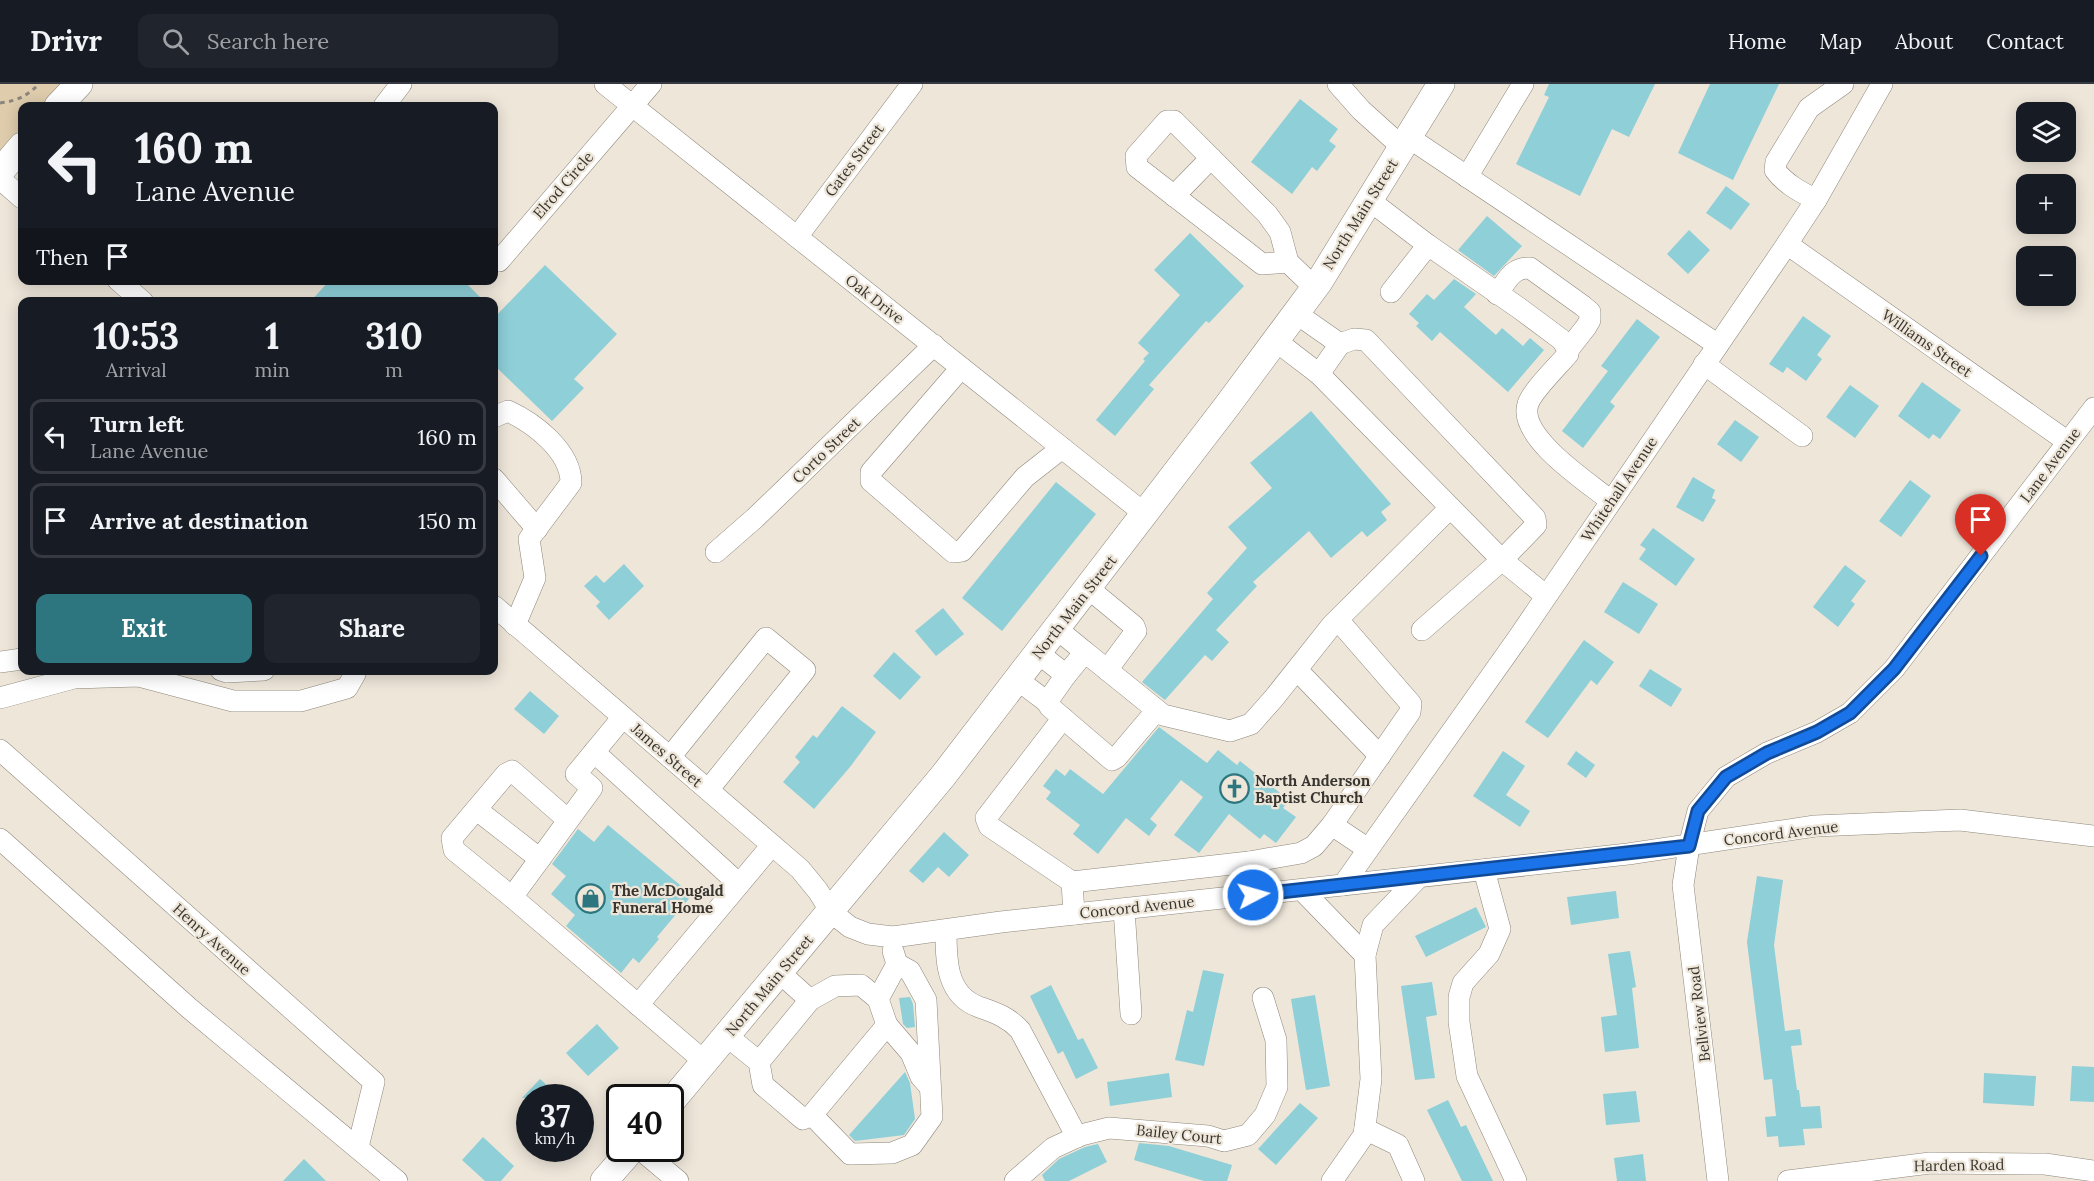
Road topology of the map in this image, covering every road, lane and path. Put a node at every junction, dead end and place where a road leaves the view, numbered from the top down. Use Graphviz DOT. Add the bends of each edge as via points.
graph roads {
  1 [pos="39,84"];
  2 [pos="78,84"];
  3 [pos="401,84"];
  4 [pos="605,84"];
  5 [pos="651,84"];
  6 [pos="912,84"];
  7 [pos="1338,84"];
  8 [pos="1441,84"];
  9 [pos="1523,84"];
  10 [pos="1843,84"];
  11 [pos="1876,86"];
  12 [pos="62,102"];
  13 [pos="387,102"];
  14 [pos="0,103"];
  15 [pos="632,106"];
  16 [pos="1405,142"];
  17 [pos="18,151"];
  18 [pos="1211,158"];
  19 [pos="0,172"];
  20 [pos="1467,177"];
  21 [pos="0,179"];
  22 [pos="18,195"];
  23 [pos="1174,195"];
  24 [pos="1369,200"];
  25 [pos="1816,200"];
  26 [pos="797,237"];
  27 [pos="1787,244"];
  28 [pos="1428,245"];
  29 [pos="498,261"];
  30 [pos="1288,262"];
  31 [pos="124,285"];
  32 [pos="1315,288"];
  33 [pos="1391,292"];
  34 [pos="1497,294"];
  35 [pos="137,297"];
  36 [pos="1297,314"];
  37 [pos="1276,342"];
  38 [pos="1340,344"];
  39 [pos="934,345"];
  40 [pos="1718,345"];
  41 [pos="1568,350"];
  42 [pos="1704,364"];
  43 [pos="961,368"];
  44 [pos="1319,374"];
  45 [pos="2094,408"];
  46 [pos="498,415"];
  47 [pos="1802,436"];
  48 [pos="2068,442"];
  49 [pos="1062,448"];
  50 [pos="498,484"];
  51 [pos="1611,501"];
  52 [pos="1450,508"];
  53 [pos="1145,514"];
  54 [pos="537,529"];
  55 [pos="716,552"];
  56 [pos="1502,560"];
  57 [pos="1089,588"];
  58 [pos="1546,596"];
  59 [pos="498,609"];
  60 [pos="1338,620"];
  61 [pos="516,625"];
  62 [pos="1057,629"];
  63 [pos="1422,630"];
  64 [pos="1085,652"];
  65 [pos="1038,653"];
  66 [pos="18,659"];
  67 [pos="0,662"];
  68 [pos="1107,670"];
  69 [pos="1297,670"];
  70 [pos="354,675"];
  71 [pos="1066,675"];
  72 [pos="1018,680"];
  73 [pos="0,698"];
  74 [pos="1047,702"];
  75 [pos="1156,711"];
  76 [pos="623,717"];
  77 [pos="1063,718"];
  78 [pos="0,750"];
  79 [pos="594,752"];
  80 [pos="1380,756"];
  81 [pos="670,757"];
  82 [pos="708,790"];
  83 [pos="477,810"];
  84 [pos="568,820"];
  85 [pos="1332,825"];
  86 [pos="2094,836"];
  87 [pos="0,839"];
  88 [pos="772,845"];
  89 [pos="1689,846"];
  90 [pos="1368,849"];
  91 [pos="540,859"];
  92 [pos="1249,862"];
  93 [pos="1485,870"];
  94 [pos="1418,878"];
  95 [pos="1072,882"];
  96 [pos="739,884"];
  97 [pos="1343,885"];
  98 [pos="1302,890"];
  99 [pos="1253,895"];
  100 [pos="512,897"];
  101 [pos="1124,909"];
  102 [pos="831,912"];
  103 [pos="1074,914"];
  104 [pos="946,930"];
  105 [pos="890,937"];
  106 [pos="1365,955"];
  107 [pos="897,964"];
  108 [pos="780,973"];
  109 [pos="1263,998"];
  110 [pos="878,999"];
  111 [pos="810,1000"];
  112 [pos="638,1005"];
  113 [pos="1131,1014"];
  114 [pos="886,1025"];
  115 [pos="727,1036"];
  116 [pos="705,1062"];
  117 [pos="759,1062"];
  118 [pos="684,1087"];
  119 [pos="931,1087"];
  120 [pos="812,1115"];
  121 [pos="1365,1130"];
  122 [pos="1077,1137"];
  123 [pos="358,1147"];
  124 [pos="621,1162"];
  125 [pos="655,1162"];
  126 [pos="2046,1172"];
  127 [pos="2086,1174"];
  128 [pos="397,1181"];
  129 [pos="604,1181"];
  130 [pos="678,1181"];
  131 [pos="1015,1181"];
  132 [pos="1332,1181"];
  133 [pos="1414,1181"];
  134 [pos="1516,1181"];
  135 [pos="1718,1181"];
  136 [pos="1788,1181"];
  1 -- 14 [label="path" via="28,95"];
  2 -- 12 [label="main road"];
  3 -- 13 [label="street"];
  4 -- 15 [label="street, Oak Drive"];
  5 -- 15 [label="street, Elrod Circle"];
  6 -- 26 [label="street, Gates Street"];
  7 -- 16 [label="street" via="1361,110"];
  8 -- 16 [label="main road, North Main Street"];
  9 -- 20 [label="street"];
  10 -- 25 [label="street" via="1809,108 1776,162 1779,175"];
  11 -- 25 [label="street, Whitehall Avenue"];
  15 -- 26 [label="street, Oak Drive"];
  15 -- 29 [label="street, Elrod Circle"];
  16 -- 20 [label="street"];
  16 -- 24 [label="main road, North Main Street"];
  17 -- 19 [label="main road"];
  18 -- 23 [label="street"];
  18 -- 23 [label="street" via="1174,121 1167,121 1136,156 1137,167"];
  18 -- 30 [label="street" via="1274,223"];
  20 -- 40 [label="street"];
  21 -- 22 [label="street"];
  23 -- 30 [label="street" via="1262,264"];
  24 -- 28 [label="street"];
  24 -- 32 [label="main road, North Main Street"];
  25 -- 27 [label="street, Whitehall Avenue"];
  26 -- 39 [label="street, Oak Drive"];
  27 -- 40 [label="street, Whitehall Avenue"];
  27 -- 48 [label="street, Williams Street"];
  28 -- 33 [label="street"];
  28 -- 34 [label="street"];
  30 -- 32 [label="street"];
  31 -- 35 [label="street"];
  32 -- 36 [label="main road, North Main Street"];
  34 -- 41 [label="street" via="1562,340"];
  34 -- 41 [label="street" via="1516,270 1530,268 1583,306 1590,312 1590,320"];
  36 -- 37 [label="main road, North Main Street"];
  36 -- 38 [label="street"];
  37 -- 44 [label="street"];
  37 -- 53 [label="main road, North Main Street"];
  38 -- 44 [label="street"];
  38 -- 56 [label="street" via="1366,340 1535,518 1536,525"];
  39 -- 43 [label="street, Oak Drive"];
  39 -- 55 [label="street, Corto Street"];
  40 -- 42 [label="street, Whitehall Avenue"];
  41 -- 51 [label="street" via="1529,401 1526,416 1536,436 1554,455"];
  42 -- 47 [label="street"];
  42 -- 51 [label="street, Whitehall Avenue"];
  43 -- 49 [label="street, Oak Drive"];
  43 -- 49 [label="street" via="871,472 871,481 953,552 962,551 1025,477"];
  44 -- 52 [label="street"];
  45 -- 48 [label="street, Lane Avenue"];
  46 -- 54 [label="street" via="508,411 527,419 561,452 571,474 571,483"];
  48 -- 89 [label="street, Lane Avenue" via="1894,669 1850,713 1726,777 1698,811"];
  49 -- 53 [label="street, Oak Drive"];
  50 -- 54 [label="street"];
  51 -- 58 [label="street, Whitehall Avenue"];
  52 -- 56 [label="street"];
  52 -- 60 [label="street"];
  53 -- 57 [label="main road, North Main Street"];
  54 -- 61 [label="street" via="529,539 535,578"];
  56 -- 58 [label="street"];
  56 -- 63 [label="street"];
  57 -- 62 [label="main road, North Main Street"];
  57 -- 68 [label="street" via="1136,631"];
  58 -- 90 [label="street, Whitehall Avenue"];
  59 -- 61 [label="street, James Street"];
  60 -- 69 [label="street"];
  60 -- 80 [label="street" via="1411,704 1410,712"];
  61 -- 76 [label="street, James Street"];
  62 -- 64 [label="street"];
  62 -- 65 [label="main road, North Main Street"];
  64 -- 68 [label="street"];
  64 -- 71 [label="street"];
  65 -- 71 [label="street"];
  65 -- 72 [label="main road, North Main Street"];
  66 -- 67 [label="street"];
  68 -- 75 [label="street"];
  69 -- 75 [label="street" via="1251,724 1230,731 1163,716"];
  69 -- 80 [label="street"];
  70 -- 73 [label="street" via="347,688 301,700 233,701 139,676 74,678"];
  71 -- 74 [label="street"];
  72 -- 74 [label="street"];
  72 -- 102 [label="main road, North Main Street"];
  74 -- 77 [label="street"];
  75 -- 77 [label="street" via="1112,760"];
  76 -- 79 [label="street"];
  76 -- 81 [label="street, James Street"];
  77 -- 95 [label="street" via="986,818 989,826"];
  78 -- 123 [label="street, Henry Avenue" via="374,1082"];
  79 -- 84 [label="street" via="576,774 592,788"];
  79 -- 96 [label="street"];
  80 -- 85 [label="street"];
  81 -- 82 [label="street, James Street"];
  81 -- 82 [label="street" via="766,638 805,670"];
  82 -- 88 [label="street, James Street"];
  83 -- 84 [label="street" via="512,771"];
  83 -- 91 [label="street"];
  83 -- 100 [label="street" via="452,838 454,850"];
  84 -- 91 [label="street"];
  85 -- 90 [label="street"];
  85 -- 92 [label="street" via="1314,846 1301,853"];
  86 -- 89 [label="street, Concord Avenue" via="1959,820 1815,826"];
  87 -- 123 [label="street" via="189,1008"];
  88 -- 96 [label="street"];
  88 -- 102 [label="street, James Street" via="800,869"];
  89 -- 93 [label="street, Concord Avenue"];
  89 -- 135 [label="street, Bellview Road" via="1683,885"];
  90 -- 97 [label="street, Whitehall Avenue"];
  91 -- 100 [label="street"];
  92 -- 95 [label="street"];
  92 -- 99 [label="street"];
  93 -- 94 [label="street, Concord Avenue"];
  93 -- 134 [label="street" via="1500,929 1489,954 1463,983 1459,1022 1467,1076"];
  94 -- 97 [label="street, Concord Avenue"];
  94 -- 106 [label="street" via="1373,925"];
  95 -- 103 [label="street"];
  96 -- 112 [label="street"];
  97 -- 98 [label="street, Concord Avenue"];
  98 -- 99 [label="street, Concord Avenue"];
  98 -- 106 [label="street"];
  99 -- 101 [label="street, Concord Avenue"];
  100 -- 112 [label="street"];
  101 -- 103 [label="street, Concord Avenue"];
  101 -- 113 [label="street"];
  102 -- 105 [label="street, Concord Avenue" via="850,927"];
  102 -- 108 [label="main road, North Main Street"];
  103 -- 104 [label="street, Concord Avenue"];
  104 -- 105 [label="street, Concord Avenue"];
  104 -- 122 [label="street" via="946,958 957,993 973,1005 1011,1020 1020,1030"];
  105 -- 107 [label="street"];
  106 -- 121 [label="street" via="1371,1079"];
  107 -- 110 [label="street"];
  107 -- 119 [label="street" via="910,971 926,1000"];
  108 -- 111 [label="street"];
  108 -- 115 [label="main road, North Main Street"];
  109 -- 122 [label="street, Bailey Court" via="1276,1040 1277,1087 1265,1115 1248,1135 1224,1141 1208,1136 1109,1128"];
  110 -- 111 [label="street" via="861,985 835,986"];
  110 -- 114 [label="street"];
  111 -- 117 [label="street"];
  112 -- 116 [label="street"];
  114 -- 119 [label="street" via="911,1053 921,1077"];
  114 -- 120 [label="street"];
  115 -- 116 [label="main road, North Main Street"];
  115 -- 117 [label="street"];
  116 -- 118 [label="main road, North Main Street"];
  117 -- 120 [label="street" via="763,1085 803,1119"];
  119 -- 120 [label="street" via="932,1117 912,1145 892,1153 850,1154"];
  121 -- 132 [label="street"];
  121 -- 133 [label="street" via="1398,1145"];
  122 -- 131 [label="street, Bailey Court" via="1053,1148"];
  123 -- 128 [label="street"];
  124 -- 129 [label="main road"];
  125 -- 130 [label="street"];
  126 -- 127 [label="street, Harden Road"];
  126 -- 136 [label="street, Harden Road" via="1930,1163"];
}
